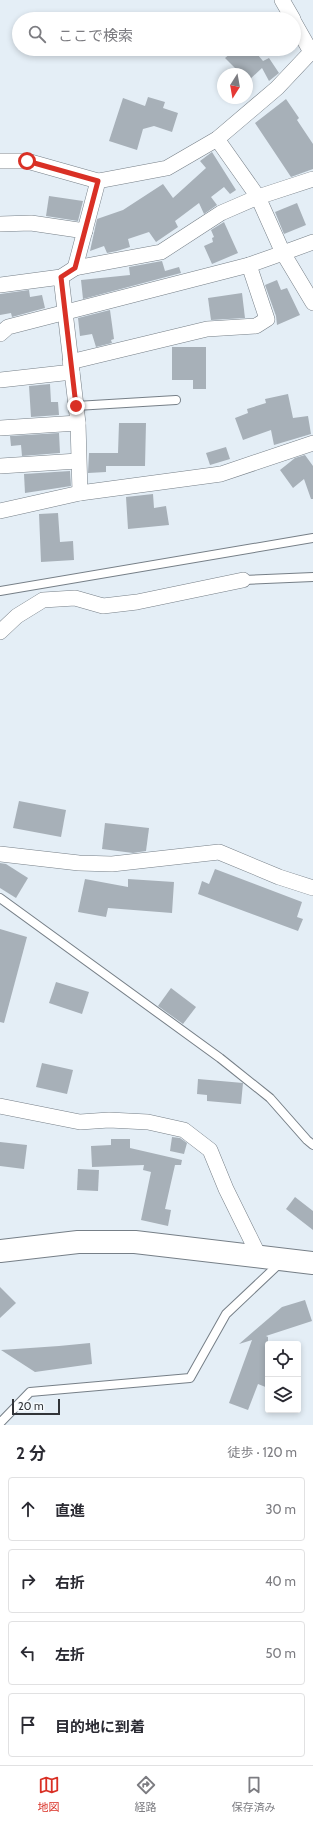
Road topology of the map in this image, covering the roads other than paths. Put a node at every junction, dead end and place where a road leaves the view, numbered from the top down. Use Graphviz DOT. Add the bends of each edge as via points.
graph roads {
  1 [pos="282,0"];
  2 [pos="289,12"];
  3 [pos="301,34"];
  4 [pos="312,53"];
  5 [pos="217,139"];
  6 [pos="0,161"];
  7 [pos="313,179"];
  8 [pos="98,181"];
  9 [pos="258,197"];
  10 [pos="0,224"];
  11 [pos="85,231"];
  12 [pos="313,242"];
  13 [pos="283,253"];
  14 [pos="249,265"];
  15 [pos="75,268"];
  16 [pos="61,277"];
  17 [pos="0,285"];
  18 [pos="313,303"];
  19 [pos="65,313"];
  20 [pos="0,334"];
  21 [pos="71,367"];
  22 [pos="0,380"];
  23 [pos="176,400"];
  24 [pos="76,406"];
  25 [pos="78,423"];
  26 [pos="0,428"];
  27 [pos="313,443"];
  28 [pos="78,461"];
  29 [pos="0,466"];
  30 [pos="80,493"];
  31 [pos="0,511"];
  32 [pos="313,538"];
  33 [pos="313,577"];
  34 [pos="243,580"];
  35 [pos="56,582"];
  36 [pos="0,591"];
  37 [pos="54,600"];
  38 [pos="0,632"];
  39 [pos="0,854"];
  40 [pos="313,888"];
  41 [pos="0,898"];
  42 [pos="0,1106"];
  43 [pos="313,1145"];
  44 [pos="0,1251"];
  45 [pos="259,1256"];
  46 [pos="283,1260"];
  47 [pos="313,1263"];
  48 [pos="0,1423"];
  1 -- 2 [label="street"];
  3 -- 4 [label="street"];
  4 -- 5 [label="street" via="277,88"];
  5 -- 8 [label="street" via="167,168"];
  5 -- 9 [label="street"];
  6 -- 8 [label="street" via="27,161"];
  7 -- 9 [label="street"];
  8 -- 11 [label="street"];
  9 -- 13 [label="street"];
  9 -- 15 [label="street" via="221,213 161,252"];
  10 -- 11 [label="street" via="31,223"];
  11 -- 15 [label="street"];
  12 -- 13 [label="street"];
  13 -- 14 [label="street"];
  13 -- 18 [label="street"];
  14 -- 19 [label="street"];
  14 -- 21 [label="street" via="267,319 256,326 207,329"];
  15 -- 16 [label="street"];
  16 -- 17 [label="street"];
  16 -- 19 [label="street"];
  19 -- 20 [label="street" via="8,327"];
  19 -- 21 [label="street"];
  21 -- 22 [label="street"];
  21 -- 24 [label="street"];
  23 -- 24 [label="lane"];
  24 -- 25 [label="street"];
  25 -- 26 [label="street"];
  25 -- 28 [label="street"];
  27 -- 30 [label="street" via="221,474"];
  28 -- 29 [label="street"];
  28 -- 30 [label="street"];
  30 -- 31 [label="street"];
  32 -- 35 [label="lane"];
  33 -- 34 [label="lane"];
  34 -- 37 [label="street" via="137,602 103,606 75,598"];
  35 -- 36 [label="lane"];
  35 -- 37 [label="lane"];
  37 -- 38 [label="street" via="43,600 17,616"];
  39 -- 40 [label="street" via="112,864 219,852"];
  41 -- 43 [label="lane" via="220,1058 270,1098"];
  42 -- 45 [label="street" via="80,1122 148,1122 184,1130 210,1150"];
  44 -- 45 [label="street" via="78,1242 136,1242"];
  45 -- 46 [label="street"];
  46 -- 47 [label="street"];
  46 -- 48 [label="lane" via="226,1314 190,1378 30,1392"];
}
